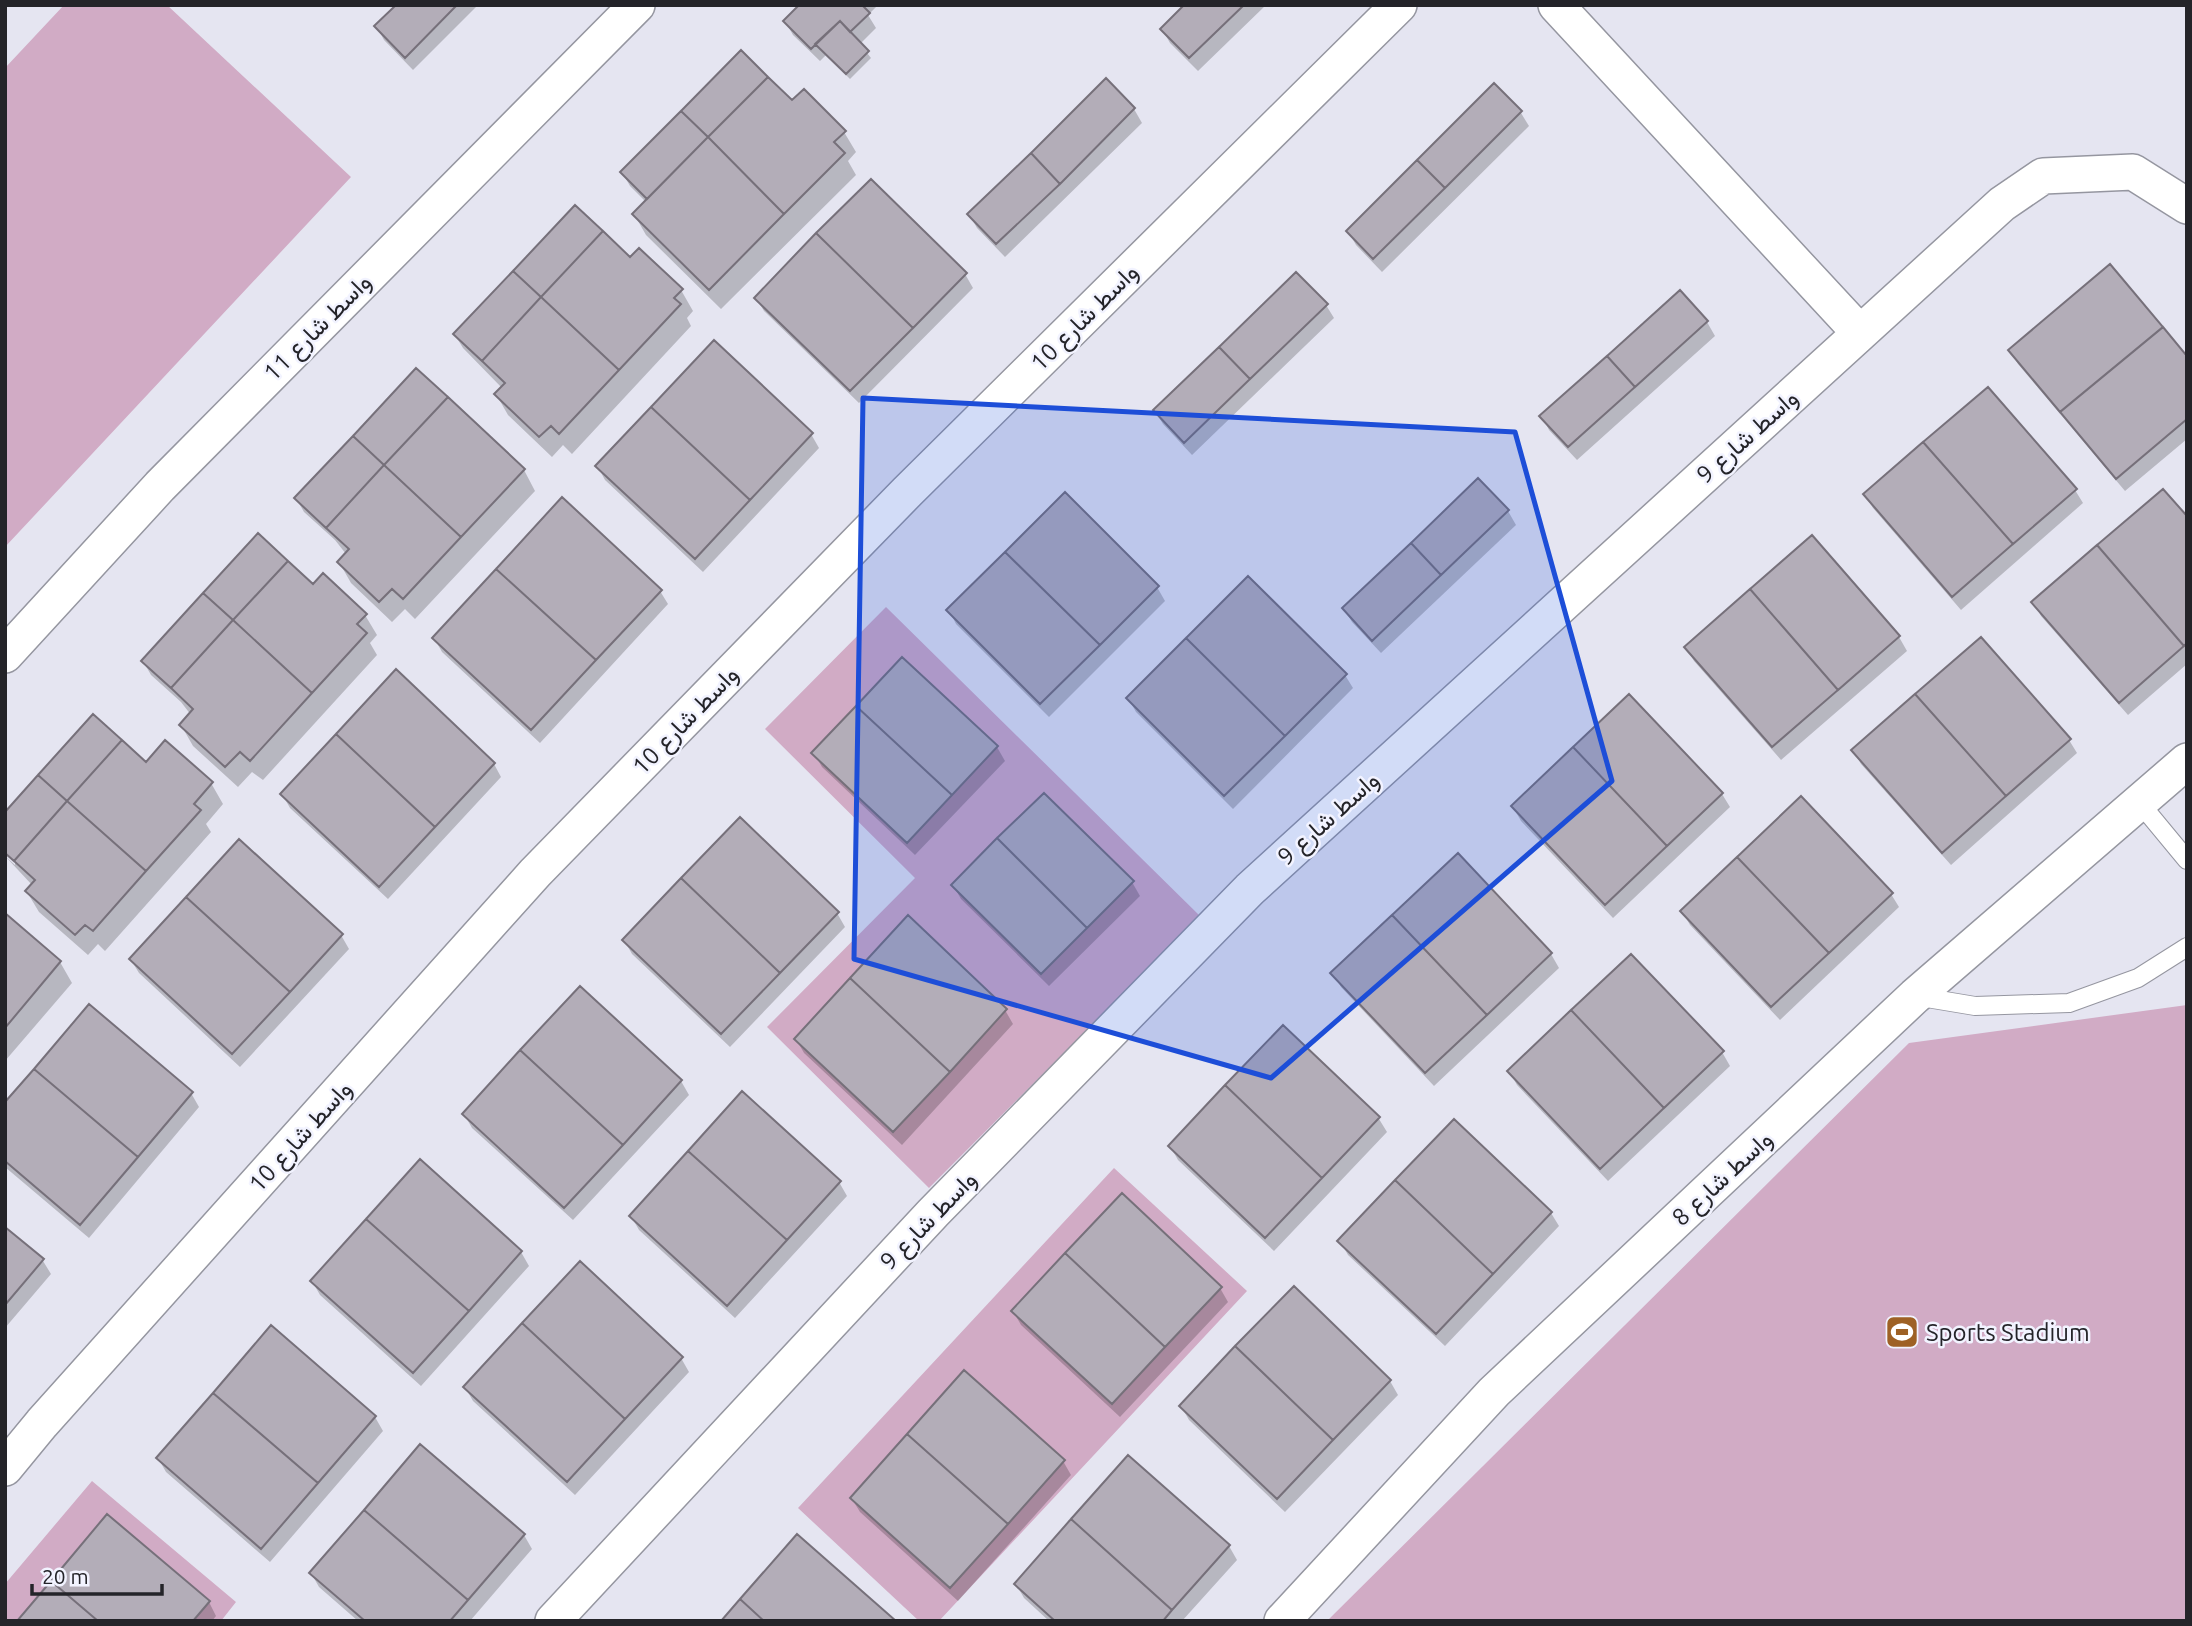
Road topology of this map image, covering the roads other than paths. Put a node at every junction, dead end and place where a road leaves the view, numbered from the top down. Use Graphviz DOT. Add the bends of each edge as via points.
graph roads {
  1 [pos="637,5"];
  2 [pos="1399,5"];
  3 [pos="1556,5"];
  4 [pos="2187,206"];
  5 [pos="1860,333"];
  6 [pos="5,655"];
  7 [pos="2187,761"];
  8 [pos="2139,802"];
  9 [pos="2187,860"];
  10 [pos="2187,947"];
  11 [pos="1915,996"];
  12 [pos="5,1468"];
  13 [pos="553,1621"];
  14 [pos="1282,1621"];
  1 -- 6 [label="street, واسط شارع 11" via="160,486"];
  2 -- 12 [label="street, واسط شارع 10" via="907,492 535,873"];
  3 -- 5 [label="street"];
  4 -- 5 [label="street, واسط شارع 9" via="2133,172 2043,176 2002,204"];
  5 -- 13 [label="street, واسط شارع 9" via="1250,889 933,1213"];
  7 -- 8 [label="street, واسط شارع 8"];
  8 -- 9 [label="lane"];
  8 -- 11 [label="street, واسط شارع 8"];
  10 -- 11 [label="lane" via="2138,978 2070,1003 1975,1006"];
  11 -- 14 [label="street, واسط شارع 8" via="1494,1392"];
}
